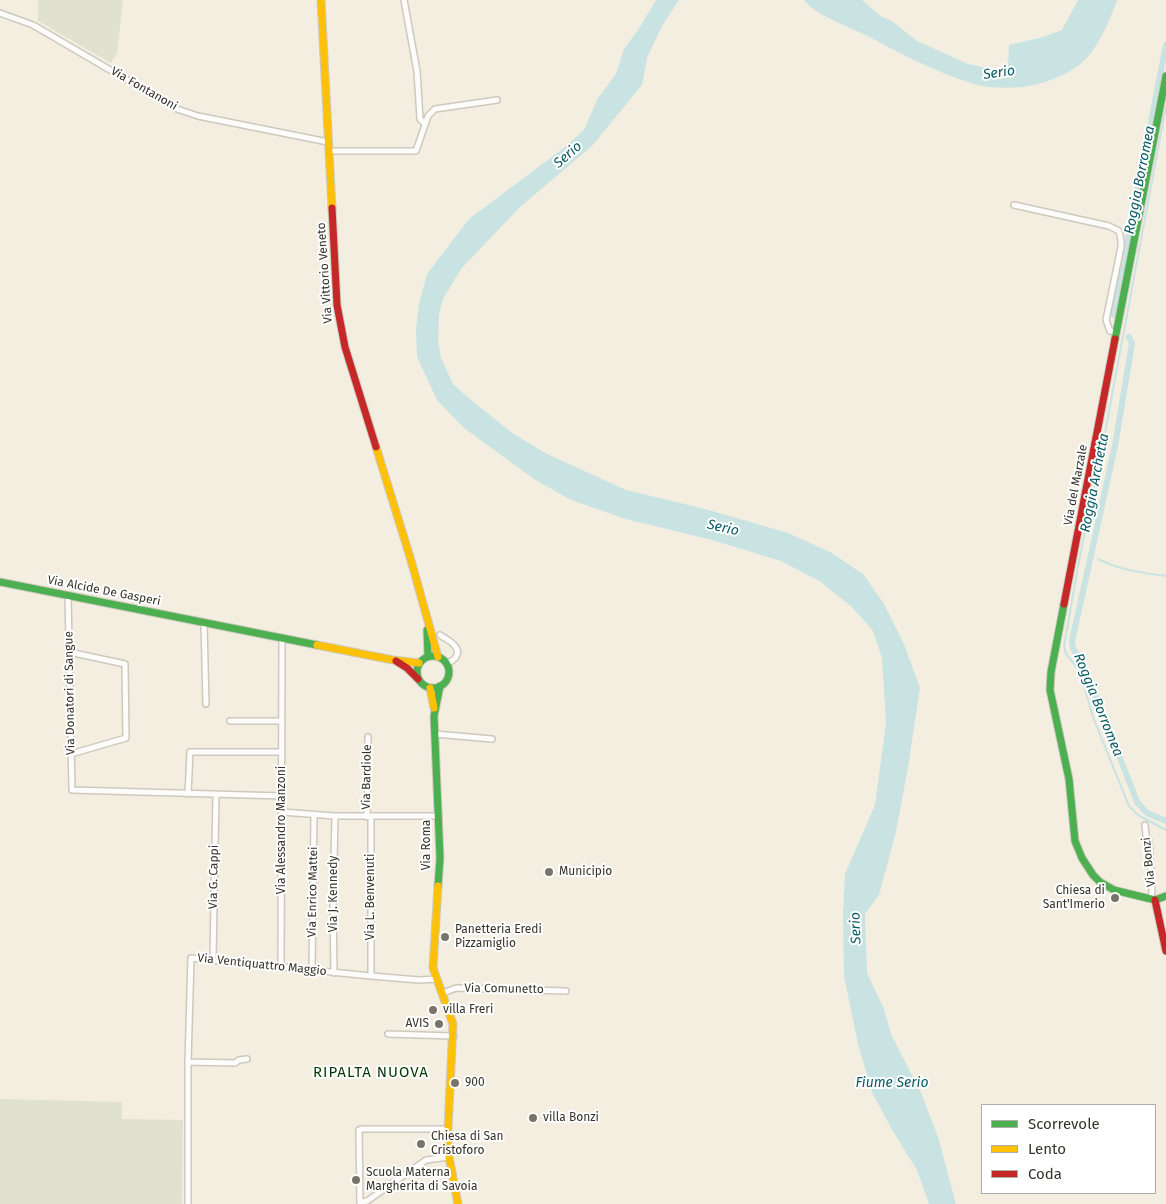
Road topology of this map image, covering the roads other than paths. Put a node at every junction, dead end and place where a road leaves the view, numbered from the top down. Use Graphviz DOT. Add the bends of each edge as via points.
graph roads {
  1 [pos="321,0"];
  2 [pos="404,0"];
  3 [pos="0,14"];
  4 [pos="1166,76"];
  5 [pos="496,100"];
  6 [pos="425,124"];
  7 [pos="328,142"];
  8 [pos="329,151"];
  9 [pos="1014,205"];
  10 [pos="1116,333"];
  11 [pos="0,582"];
  12 [pos="68,596"];
  13 [pos="427,622"];
  14 [pos="204,623"];
  15 [pos="440,635"];
  16 [pos="282,638"];
  17 [pos="69,652"];
  18 [pos="428,657"];
  19 [pos="438,657"];
  20 [pos="393,660"];
  21 [pos="420,664"];
  22 [pos="446,664"];
  23 [pos="418,679"];
  24 [pos="440,686"];
  25 [pos="430,688"];
  26 [pos="206,704"];
  27 [pos="435,711"];
  28 [pos="230,721"];
  29 [pos="282,721"];
  30 [pos="435,734"];
  31 [pos="368,737"];
  32 [pos="492,739"];
  33 [pos="282,752"];
  34 [pos="71,754"];
  35 [pos="188,794"];
  36 [pos="216,794"];
  37 [pos="282,796"];
  38 [pos="282,812"];
  39 [pos="314,815"];
  40 [pos="335,816"];
  41 [pos="439,816"];
  42 [pos="369,817"];
  43 [pos="1145,825"];
  44 [pos="1166,896"];
  45 [pos="1153,899"];
  46 [pos="1166,951"];
  47 [pos="213,959"];
  48 [pos="281,966"];
  49 [pos="312,970"];
  50 [pos="334,973"];
  51 [pos="371,976"];
  52 [pos="437,979"];
  53 [pos="566,991"];
  54 [pos="443,993"];
  55 [pos="388,1034"];
  56 [pos="454,1036"];
  57 [pos="247,1059"];
  58 [pos="188,1062"];
  59 [pos="448,1129"];
  60 [pos="449,1157"];
  61 [pos="360,1203"];
  62 [pos="188,1204"];
  63 [pos="458,1204"];
  1 -- 7 [label="street, Via Vittorio Veneto"];
  2 -- 6 [label="street" via="417,70 420,116"];
  3 -- 7 [label="street, Via Fontanoni" via="33,25 177,109"];
  4 -- 10 [label="street, Via del Marzale"];
  5 -- 6 [label="street" via="440,107 430,112"];
  6 -- 8 [label="street" via="416,151"];
  7 -- 8 [label="street, Via Vittorio Veneto"];
  8 -- 13 [label="street, Via Vittorio Veneto" via="340,326"];
  9 -- 10 [label="street" via="1110,226 1119,231 1121,247 1106,320 1110,330"];
  10 -- 45 [label="street, Via del Marzale" via="1050,690 1069,779 1075,841 1093,875 1109,888"];
  11 -- 12 [label="street, Via Alcide De Gasperi"];
  12 -- 14 [label="street, Via Alcide De Gasperi"];
  12 -- 17 [label="street, Via Donatori di Sangue"];
  13 -- 18 [label="street"];
  13 -- 19 [label="street"];
  14 -- 16 [label="street, Via Alcide De Gasperi"];
  14 -- 26 [label="street"];
  15 -- 22 [label="street" via="457,650 457,657"];
  16 -- 20 [label="street, Via Alcide De Gasperi"];
  16 -- 29 [label="street, Via Alessandro Manzoni"];
  17 -- 34 [label="street, Via Donatori di Sangue"];
  17 -- 34 [label="street" via="125,664 126,738"];
  18 -- 19 [label="street"];
  18 -- 21 [label="street"];
  19 -- 22 [label="street"];
  20 -- 21 [label="street, Via Alcide De Gasperi"];
  20 -- 23 [label="street, Via Alcide De Gasperi"];
  21 -- 23 [label="street"];
  22 -- 24 [label="street" via="448,679"];
  23 -- 25 [label="street"];
  24 -- 25 [label="street"];
  24 -- 27 [label="street"];
  25 -- 27 [label="street"];
  27 -- 30 [label="street, Via Roma"];
  28 -- 29 [label="street"];
  29 -- 33 [label="street, Via Alessandro Manzoni"];
  30 -- 32 [label="street"];
  30 -- 41 [label="street, Via Roma"];
  31 -- 42 [label="street, Via Bardiole"];
  33 -- 35 [label="street" via="190,752"];
  33 -- 37 [label="street, Via Alessandro Manzoni"];
  34 -- 35 [label="street, Via Donatori di Sangue" via="72,790"];
  35 -- 36 [label="street"];
  36 -- 37 [label="street"];
  36 -- 47 [label="street, Via G. Cappi"];
  37 -- 38 [label="street, Via Alessandro Manzoni"];
  38 -- 39 [label="street, Via Bardiole"];
  38 -- 48 [label="street, Via Alessandro Manzoni"];
  39 -- 40 [label="street, Via Bardiole"];
  39 -- 49 [label="street, Via Enrico Mattei"];
  40 -- 42 [label="street, Via Bardiole"];
  40 -- 50 [label="street, Via J. Kennedy"];
  41 -- 42 [label="street, Via Bardiole"];
  41 -- 52 [label="street, Via Roma" via="440,858 433,953"];
  42 -- 51 [label="street, Via L. Benvenuti"];
  43 -- 45 [label="street, Via Bonzi"];
  44 -- 45 [label="street"];
  45 -- 46 [label="street"];
  47 -- 48 [label="street, Via Ventiquattro Maggio"];
  47 -- 58 [label="street, Via Ventiquattro Maggio" via="191,958"];
  48 -- 49 [label="street, Via Ventiquattro Maggio"];
  49 -- 50 [label="street, Via Ventiquattro Maggio"];
  50 -- 51 [label="street, Via Ventiquattro Maggio"];
  51 -- 52 [label="street, Via Ventiquattro Maggio"];
  52 -- 54 [label="street, Via Roma"];
  53 -- 54 [label="street, Via Comunetto" via="456,988"];
  54 -- 56 [label="street"];
  55 -- 56 [label="street"];
  56 -- 59 [label="street"];
  57 -- 58 [label="street" via="235,1063"];
  58 -- 62 [label="street, Via Ventiquattro Maggio"];
  59 -- 60 [label="street"];
  59 -- 61 [label="street" via="360,1130"];
  60 -- 61 [label="street" via="426,1160 367,1202"];
  60 -- 63 [label="street"];
}
